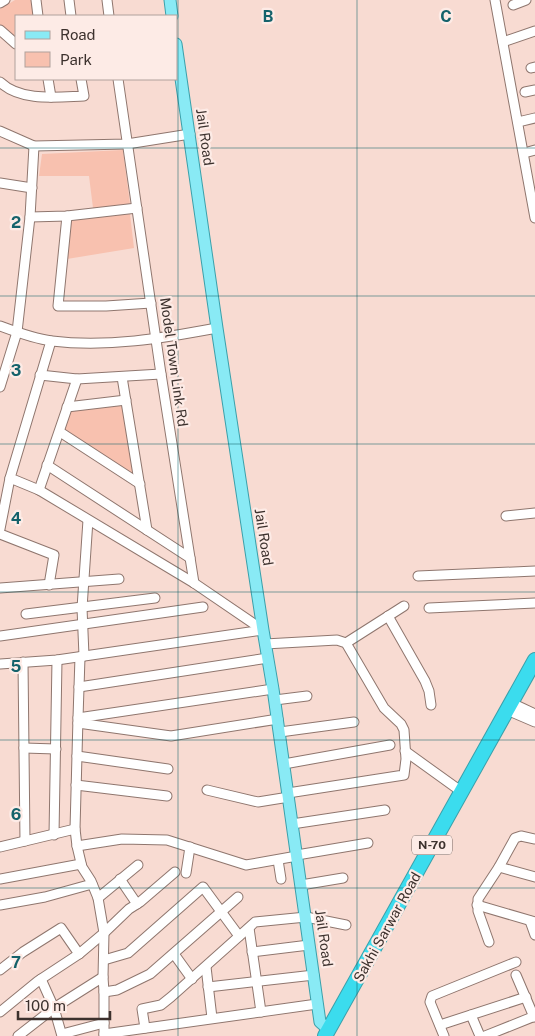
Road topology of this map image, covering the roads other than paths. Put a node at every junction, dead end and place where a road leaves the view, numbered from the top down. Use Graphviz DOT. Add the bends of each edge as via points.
graph roads {
  1 [pos="4,0"];
  2 [pos="36,0"];
  3 [pos="69,0"];
  4 [pos="107,0"];
  5 [pos="170,0"];
  6 [pos="495,0"];
  7 [pos="526,0"];
  8 [pos="0,3"];
  9 [pos="513,5"];
  10 [pos="38,15"];
  11 [pos="71,15"];
  12 [pos="109,15"];
  13 [pos="172,15"];
  14 [pos="0,30"];
  15 [pos="535,31"];
  16 [pos="503,42"];
  17 [pos="15,43"];
  18 [pos="178,57"];
  19 [pos="48,80"];
  20 [pos="81,80"];
  21 [pos="118,80"];
  22 [pos="0,82"];
  23 [pos="535,90"];
  24 [pos="526,92"];
  25 [pos="51,97"];
  26 [pos="535,118"];
  27 [pos="518,122"];
  28 [pos="0,132"];
  29 [pos="190,134"];
  30 [pos="127,144"];
  31 [pos="34,146"];
  32 [pos="535,150"];
  33 [pos="524,153"];
  34 [pos="531,174"];
  35 [pos="0,183"];
  36 [pos="32,188"];
  37 [pos="137,208"];
  38 [pos="535,212"];
  39 [pos="67,216"];
  40 [pos="30,217"];
  41 [pos="151,303"];
  42 [pos="0,326"];
  43 [pos="217,328"];
  44 [pos="17,332"];
  45 [pos="156,339"];
  46 [pos="51,341"];
  47 [pos="161,374"];
  48 [pos="40,375"];
  49 [pos="122,377"];
  50 [pos="77,379"];
  51 [pos="0,387"];
  52 [pos="126,400"];
  53 [pos="67,407"];
  54 [pos="60,432"];
  55 [pos="48,465"];
  56 [pos="10,478"];
  57 [pos="140,484"];
  58 [pos="39,490"];
  59 [pos="535,513"];
  60 [pos="506,516"];
  61 [pos="88,520"];
  62 [pos="0,529"];
  63 [pos="147,530"];
  64 [pos="0,534"];
  65 [pos="190,558"];
  66 [pos="535,571"];
  67 [pos="418,576"];
  68 [pos="119,579"];
  69 [pos="83,583"];
  70 [pos="194,583"];
  71 [pos="49,585"];
  72 [pos="0,588"];
  73 [pos="155,598"];
  74 [pos="535,603"];
  75 [pos="404,606"];
  76 [pos="202,607"];
  77 [pos="82,608"];
  78 [pos="429,608"];
  79 [pos="26,614"];
  80 [pos="388,616"];
  81 [pos="82,624"];
  82 [pos="263,630"];
  83 [pos="0,636"];
  84 [pos="346,643"];
  85 [pos="265,644"];
  86 [pos="82,657"];
  87 [pos="268,658"];
  88 [pos="57,660"];
  89 [pos="535,660"];
  90 [pos="23,662"];
  91 [pos="0,664"];
  92 [pos="535,675"];
  93 [pos="79,687"];
  94 [pos="273,689"];
  95 [pos="307,696"];
  96 [pos="275,700"];
  97 [pos="431,705"];
  98 [pos="516,709"];
  99 [pos="535,714"];
  100 [pos="278,719"];
  101 [pos="78,721"];
  102 [pos="354,722"];
  103 [pos="535,722"];
  104 [pos="280,732"];
  105 [pos="390,745"];
  106 [pos="24,748"];
  107 [pos="56,749"];
  108 [pos="405,750"];
  109 [pos="77,756"];
  110 [pos="484,758"];
  111 [pos="284,764"];
  112 [pos="168,769"];
  113 [pos="76,785"];
  114 [pos="207,790"];
  115 [pos="462,792"];
  116 [pos="288,795"];
  117 [pos="167,796"];
  118 [pos="385,810"];
  119 [pos="292,824"];
  120 [pos="75,829"];
  121 [pos="54,835"];
  122 [pos="535,839"];
  123 [pos="25,841"];
  124 [pos="368,843"];
  125 [pos="77,846"];
  126 [pos="0,847"];
  127 [pos="190,847"];
  128 [pos="297,855"];
  129 [pos="428,859"];
  130 [pos="278,860"];
  131 [pos="81,864"];
  132 [pos="138,865"];
  133 [pos="499,867"];
  134 [pos="174,872"];
  135 [pos="186,874"];
  136 [pos="535,877"];
  137 [pos="343,878"];
  138 [pos="0,879"];
  139 [pos="120,879"];
  140 [pos="281,879"];
  141 [pos="92,884"];
  142 [pos="301,885"];
  143 [pos="238,897"];
  144 [pos="98,898"];
  145 [pos="138,904"];
  146 [pos="477,904"];
  147 [pos="0,905"];
  148 [pos="221,912"];
  149 [pos="306,917"];
  150 [pos="532,921"];
  151 [pos="346,925"];
  152 [pos="249,928"];
  153 [pos="104,933"];
  154 [pos="535,935"];
  155 [pos="239,936"];
  156 [pos="489,942"];
  157 [pos="310,945"];
  158 [pos="252,952"];
  159 [pos="79,954"];
  160 [pos="174,954"];
  161 [pos="104,960"];
  162 [pos="516,962"];
  163 [pos="206,966"];
  164 [pos="0,970"];
  165 [pos="516,975"];
  166 [pos="314,976"];
  167 [pos="103,977"];
  168 [pos="192,978"];
  169 [pos="41,979"];
  170 [pos="257,982"];
  171 [pos="208,987"];
  172 [pos="104,992"];
  173 [pos="526,997"];
  174 [pos="317,1004"];
  175 [pos="54,1008"];
  176 [pos="0,1012"];
  177 [pos="261,1012"];
  178 [pos="471,1015"];
  179 [pos="534,1016"];
  180 [pos="212,1018"];
  181 [pos="104,1023"];
  182 [pos="440,1025"];
  183 [pos="145,1028"];
  184 [pos="329,1034"];
  185 [pos="496,1034"];
  186 [pos="62,1035"];
  187 [pos="104,1035"];
  188 [pos="18,1036"];
  189 [pos="444,1036"];
  190 [pos="480,1036"];
  191 [pos="485,1036"];
  1 -- 8 [label="street"];
  2 -- 10 [label="street"];
  3 -- 11 [label="street"];
  4 -- 12 [label="street"];
  5 -- 13 [label="main road"];
  6 -- 16 [label="street"];
  7 -- 9 [label="street"];
  14 -- 17 [label="street"];
  15 -- 16 [label="street"];
  16 -- 27 [label="street"];
  18 -- 29 [label="main road, Jail Road"];
  19 -- 25 [label="street"];
  20 -- 25 [label="street" via="84,96"];
  21 -- 30 [label="street, Model Town Link Rd"];
  22 -- 25 [label="street" via="21,94"];
  23 -- 24 [label="street"];
  26 -- 27 [label="street"];
  27 -- 33 [label="street"];
  28 -- 31 [label="street"];
  29 -- 30 [label="street"];
  29 -- 43 [label="main road, Jail Road"];
  30 -- 31 [label="street"];
  30 -- 37 [label="street, Model Town Link Rd"];
  31 -- 36 [label="street"];
  32 -- 33 [label="street"];
  33 -- 34 [label="street"];
  34 -- 38 [label="street"];
  35 -- 36 [label="street"];
  36 -- 40 [label="street"];
  37 -- 39 [label="street"];
  37 -- 41 [label="street, Model Town Link Rd"];
  39 -- 40 [label="street"];
  39 -- 41 [label="street" via="58,306"];
  40 -- 44 [label="street"];
  41 -- 45 [label="street, Model Town Link Rd"];
  42 -- 44 [label="street"];
  43 -- 45 [label="street"];
  43 -- 82 [label="main road, Jail Road"];
  44 -- 46 [label="street"];
  44 -- 51 [label="street"];
  45 -- 46 [label="street" via="101,344"];
  45 -- 47 [label="street, Model Town Link Rd"];
  46 -- 48 [label="street"];
  47 -- 49 [label="street"];
  47 -- 65 [label="street, Model Town Link Rd"];
  48 -- 50 [label="street"];
  48 -- 56 [label="street"];
  49 -- 50 [label="street"];
  49 -- 52 [label="street"];
  50 -- 53 [label="street"];
  52 -- 53 [label="street"];
  52 -- 57 [label="street"];
  53 -- 54 [label="street"];
  54 -- 55 [label="street"];
  54 -- 57 [label="street"];
  55 -- 58 [label="street"];
  55 -- 63 [label="street"];
  56 -- 58 [label="street"];
  56 -- 62 [label="street"];
  57 -- 63 [label="street"];
  58 -- 61 [label="street"];
  59 -- 60 [label="street"];
  61 -- 69 [label="street"];
  61 -- 70 [label="street"];
  63 -- 65 [label="street"];
  64 -- 71 [label="street" via="54,555"];
  65 -- 70 [label="street, Model Town Link Rd"];
  66 -- 67 [label="street"];
  68 -- 69 [label="street"];
  69 -- 71 [label="street"];
  69 -- 77 [label="street"];
  70 -- 82 [label="street"];
  71 -- 72 [label="street"];
  73 -- 77 [label="street"];
  74 -- 78 [label="street"];
  75 -- 80 [label="street"];
  76 -- 81 [label="street"];
  77 -- 79 [label="street"];
  77 -- 81 [label="street"];
  80 -- 84 [label="street"];
  80 -- 97 [label="street" via="425,681"];
  81 -- 83 [label="street"];
  81 -- 86 [label="street"];
  82 -- 85 [label="main road, Jail Road"];
  82 -- 86 [label="street"];
  84 -- 85 [label="street" via="337,640"];
  84 -- 108 [label="street" via="384,708 401,724"];
  85 -- 87 [label="main road, Jail Road"];
  86 -- 88 [label="street"];
  86 -- 93 [label="street"];
  87 -- 93 [label="street"];
  87 -- 94 [label="main road, Jail Road"];
  88 -- 90 [label="street"];
  88 -- 107 [label="street"];
  89 -- 110 [label="highway, Sakhi Sarwar Road / N-70"];
  90 -- 91 [label="street"];
  90 -- 106 [label="street"];
  92 -- 98 [label="highway, N-70"];
  93 -- 101 [label="street"];
  94 -- 96 [label="main road, Jail Road"];
  94 -- 101 [label="street"];
  95 -- 96 [label="street"];
  96 -- 100 [label="main road, Jail Road"];
  98 -- 99 [label="street"];
  98 -- 103 [label="street"];
  98 -- 110 [label="highway, N-70"];
  100 -- 101 [label="street" via="171,736"];
  100 -- 104 [label="main road, Jail Road"];
  101 -- 109 [label="street"];
  102 -- 104 [label="street"];
  104 -- 111 [label="main road, Jail Road"];
  105 -- 111 [label="street"];
  106 -- 107 [label="street"];
  106 -- 123 [label="street"];
  107 -- 121 [label="street"];
  108 -- 115 [label="street"];
  108 -- 116 [label="street" via="404,775"];
  109 -- 112 [label="street"];
  109 -- 113 [label="street"];
  110 -- 115 [label="highway, Sakhi Sarwar Road / N-70"];
  110 -- 129 [label="highway, N-70"];
  111 -- 116 [label="main road, Jail Road"];
  113 -- 117 [label="street"];
  113 -- 120 [label="street"];
  114 -- 116 [label="street" via="258,802"];
  115 -- 129 [label="highway, Sakhi Sarwar Road / N-70"];
  116 -- 119 [label="main road, Jail Road"];
  118 -- 119 [label="street"];
  119 -- 128 [label="main road, Jail Road"];
  120 -- 121 [label="street"];
  120 -- 125 [label="street"];
  121 -- 123 [label="street"];
  122 -- 133 [label="street" via="516,837"];
  123 -- 126 [label="street"];
  124 -- 128 [label="street"];
  125 -- 127 [label="street" via="122,839 167,840"];
  125 -- 131 [label="street"];
  127 -- 130 [label="street" via="246,865"];
  127 -- 135 [label="street"];
  128 -- 130 [label="street"];
  128 -- 142 [label="main road, Jail Road"];
  129 -- 184 [label="highway, Sakhi Sarwar Road / N-70"];
  130 -- 140 [label="street"];
  131 -- 138 [label="street"];
  131 -- 141 [label="street"];
  132 -- 139 [label="street"];
  133 -- 136 [label="street"];
  133 -- 146 [label="street"];
  134 -- 145 [label="street"];
  137 -- 142 [label="street"];
  139 -- 144 [label="street"];
  139 -- 145 [label="street"];
  141 -- 144 [label="street"];
  141 -- 147 [label="street"];
  142 -- 149 [label="main road, Jail Road"];
  143 -- 148 [label="street"];
  144 -- 153 [label="street"];
  145 -- 153 [label="street"];
  146 -- 150 [label="street"];
  146 -- 156 [label="street"];
  148 -- 155 [label="street"];
  148 -- 160 [label="street"];
  148 -- 161 [label="street" via="203,887 128,954"];
  149 -- 151 [label="street"];
  149 -- 152 [label="street" via="260,921"];
  149 -- 157 [label="main road, Jail Road"];
  150 -- 154 [label="street"];
  152 -- 155 [label="street"];
  152 -- 158 [label="street"];
  153 -- 159 [label="street"];
  153 -- 161 [label="street"];
  155 -- 163 [label="street"];
  157 -- 158 [label="street"];
  157 -- 166 [label="main road, Jail Road"];
  158 -- 170 [label="street"];
  159 -- 164 [label="street" via="61,928"];
  159 -- 169 [label="street"];
  160 -- 168 [label="street"];
  160 -- 172 [label="street" via="144,978"];
  161 -- 167 [label="street"];
  162 -- 182 [label="street" via="432,996 430,1002"];
  163 -- 168 [label="street"];
  163 -- 171 [label="street"];
  165 -- 173 [label="street"];
  166 -- 170 [label="street"];
  166 -- 174 [label="main road, Jail Road"];
  167 -- 172 [label="street"];
  167 -- 175 [label="street"];
  168 -- 183 [label="street" via="161,1005 142,1009"];
  169 -- 175 [label="street"];
  169 -- 176 [label="street"];
  170 -- 171 [label="street"];
  170 -- 177 [label="street"];
  171 -- 180 [label="street"];
  172 -- 181 [label="street"];
  173 -- 178 [label="street"];
  173 -- 179 [label="street"];
  174 -- 177 [label="street"];
  174 -- 184 [label="main road, Jail Road" via="320,1022"];
  175 -- 186 [label="street"];
  175 -- 188 [label="street"];
  177 -- 180 [label="street"];
  178 -- 182 [label="street"];
  178 -- 190 [label="street"];
  179 -- 185 [label="street"];
  180 -- 183 [label="street"];
  181 -- 186 [label="street"];
  181 -- 187 [label="street"];
  182 -- 189 [label="street"];
  183 -- 187 [label="street"];
  185 -- 191 [label="street"];
}
